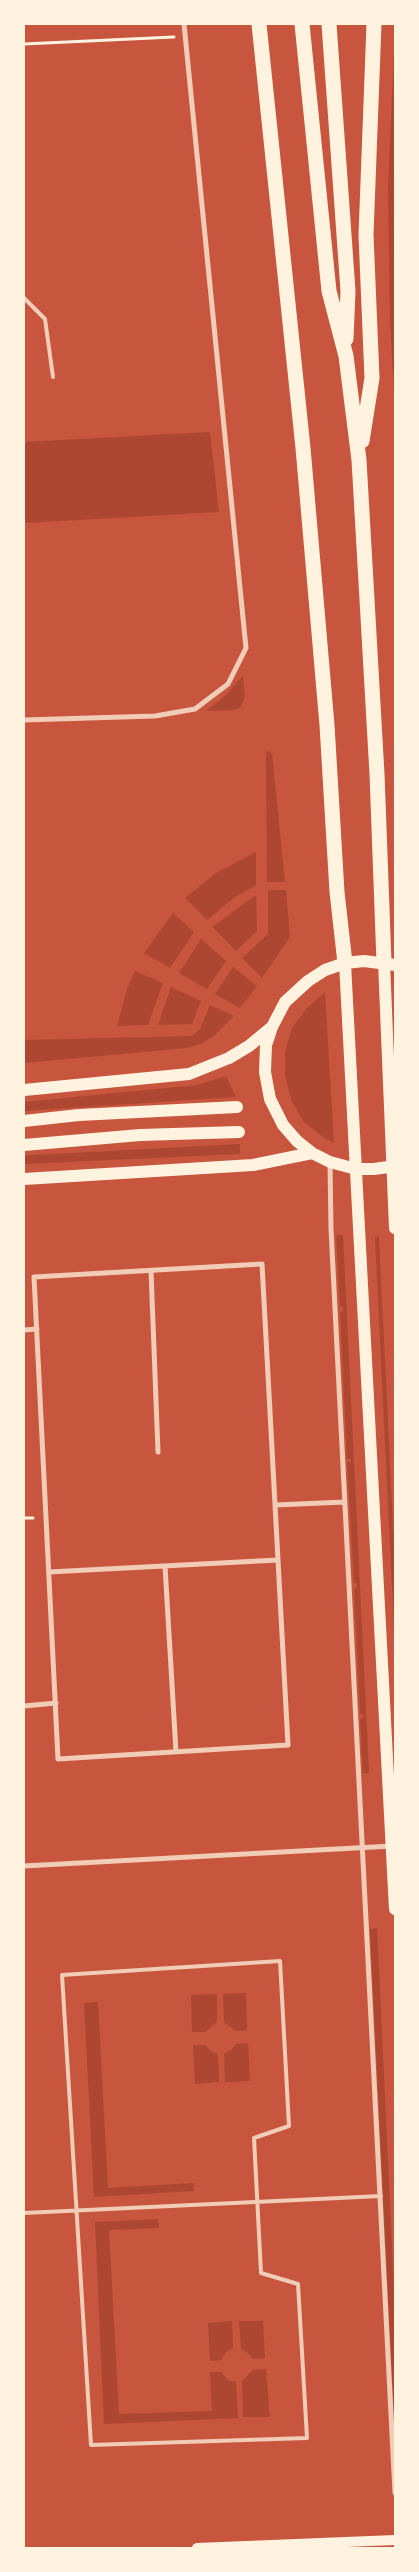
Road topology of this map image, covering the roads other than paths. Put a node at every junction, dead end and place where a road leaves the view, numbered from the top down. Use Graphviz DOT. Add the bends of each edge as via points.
graph roads {
  1 [pos="184,24"];
  2 [pos="259,24"];
  3 [pos="302,24"];
  4 [pos="329,24"];
  5 [pos="374,24"];
  6 [pos="24,298"];
  7 [pos="346,356"];
  8 [pos="53,377"];
  9 [pos="358,460"];
  10 [pos="24,720"];
  11 [pos="345,963"];
  12 [pos="389,963"];
  13 [pos="272,1027"];
  14 [pos="24,1090"];
  15 [pos="237,1107"];
  16 [pos="24,1121"];
  17 [pos="239,1132"];
  18 [pos="24,1145"];
  19 [pos="312,1153"];
  20 [pos="330,1162"];
  21 [pos="394,1166"];
  22 [pos="356,1169"];
  23 [pos="24,1179"];
  24 [pos="395,1228"];
  25 [pos="151,1270"];
  26 [pos="37,1329"];
  27 [pos="24,1330"];
  28 [pos="158,1452"];
  29 [pos="345,1502"];
  30 [pos="275,1505"];
  31 [pos="278,1560"];
  32 [pos="165,1566"];
  33 [pos="49,1572"];
  34 [pos="56,1703"];
  35 [pos="24,1706"];
  36 [pos="176,1752"];
  37 [pos="363,1846"];
  38 [pos="393,1846"];
  39 [pos="24,1866"];
  40 [pos="395,1909"];
  41 [pos="381,2196"];
  42 [pos="257,2202"];
  43 [pos="77,2210"];
  44 [pos="24,2213"];
  45 [pos="395,2493"];
  46 [pos="395,2540"];
  47 [pos="197,2548"];
  48 [pos="212,2548"];
  1 -- 10 [label="street" via="246,648 228,684 195,708 155,716"];
  2 -- 11 [label="highway" via="303,448"];
  3 -- 7 [label="highway" via="329,291"];
  4 -- 7 [label="highway" via="348,291"];
  5 -- 9 [label="highway" via="366,235 372,378"];
  6 -- 8 [label="lane" via="45,319"];
  7 -- 9 [label="highway"];
  9 -- 12 [label="highway"];
  11 -- 12 [label="main road"];
  11 -- 13 [label="main road" via="308,981 285,1002"];
  11 -- 22 [label="main road"];
  12 -- 21 [label="main road"];
  13 -- 14 [label="main road" via="229,1058 189,1074"];
  13 -- 19 [label="main road" via="266,1045 265,1072 270,1100 283,1125"];
  15 -- 16 [label="main road"];
  17 -- 18 [label="main road" via="140,1135"];
  19 -- 20 [label="main road"];
  19 -- 23 [label="main road" via="253,1165"];
  20 -- 22 [label="main road"];
  20 -- 29 [label="street"];
  21 -- 22 [label="main road"];
  21 -- 24 [label="main road"];
  22 -- 38 [label="main road"];
  25 -- 26 [label="street" via="34,1277"];
  25 -- 28 [label="street"];
  25 -- 30 [label="street" via="262,1264"];
  26 -- 27 [label="street"];
  26 -- 33 [label="street"];
  29 -- 30 [label="street"];
  29 -- 37 [label="street"];
  30 -- 31 [label="street"];
  31 -- 32 [label="street"];
  31 -- 36 [label="street" via="288,1745"];
  32 -- 33 [label="street"];
  32 -- 36 [label="street"];
  33 -- 34 [label="street"];
  34 -- 35 [label="street"];
  34 -- 36 [label="street" via="58,1759"];
  37 -- 38 [label="street"];
  37 -- 39 [label="street"];
  37 -- 41 [label="street"];
  38 -- 40 [label="main road"];
  41 -- 42 [label="lane"];
  41 -- 45 [label="street"];
  42 -- 43 [label="lane"];
  42 -- 43 [label="lane" via="261,2273 298,2284 307,2438 91,2445"];
  42 -- 43 [label="lane" via="254,2138 289,2126 280,1961 62,1975"];
  43 -- 44 [label="lane"];
  46 -- 48 [label="main road"];
  47 -- 48 [label="main road"];
}
